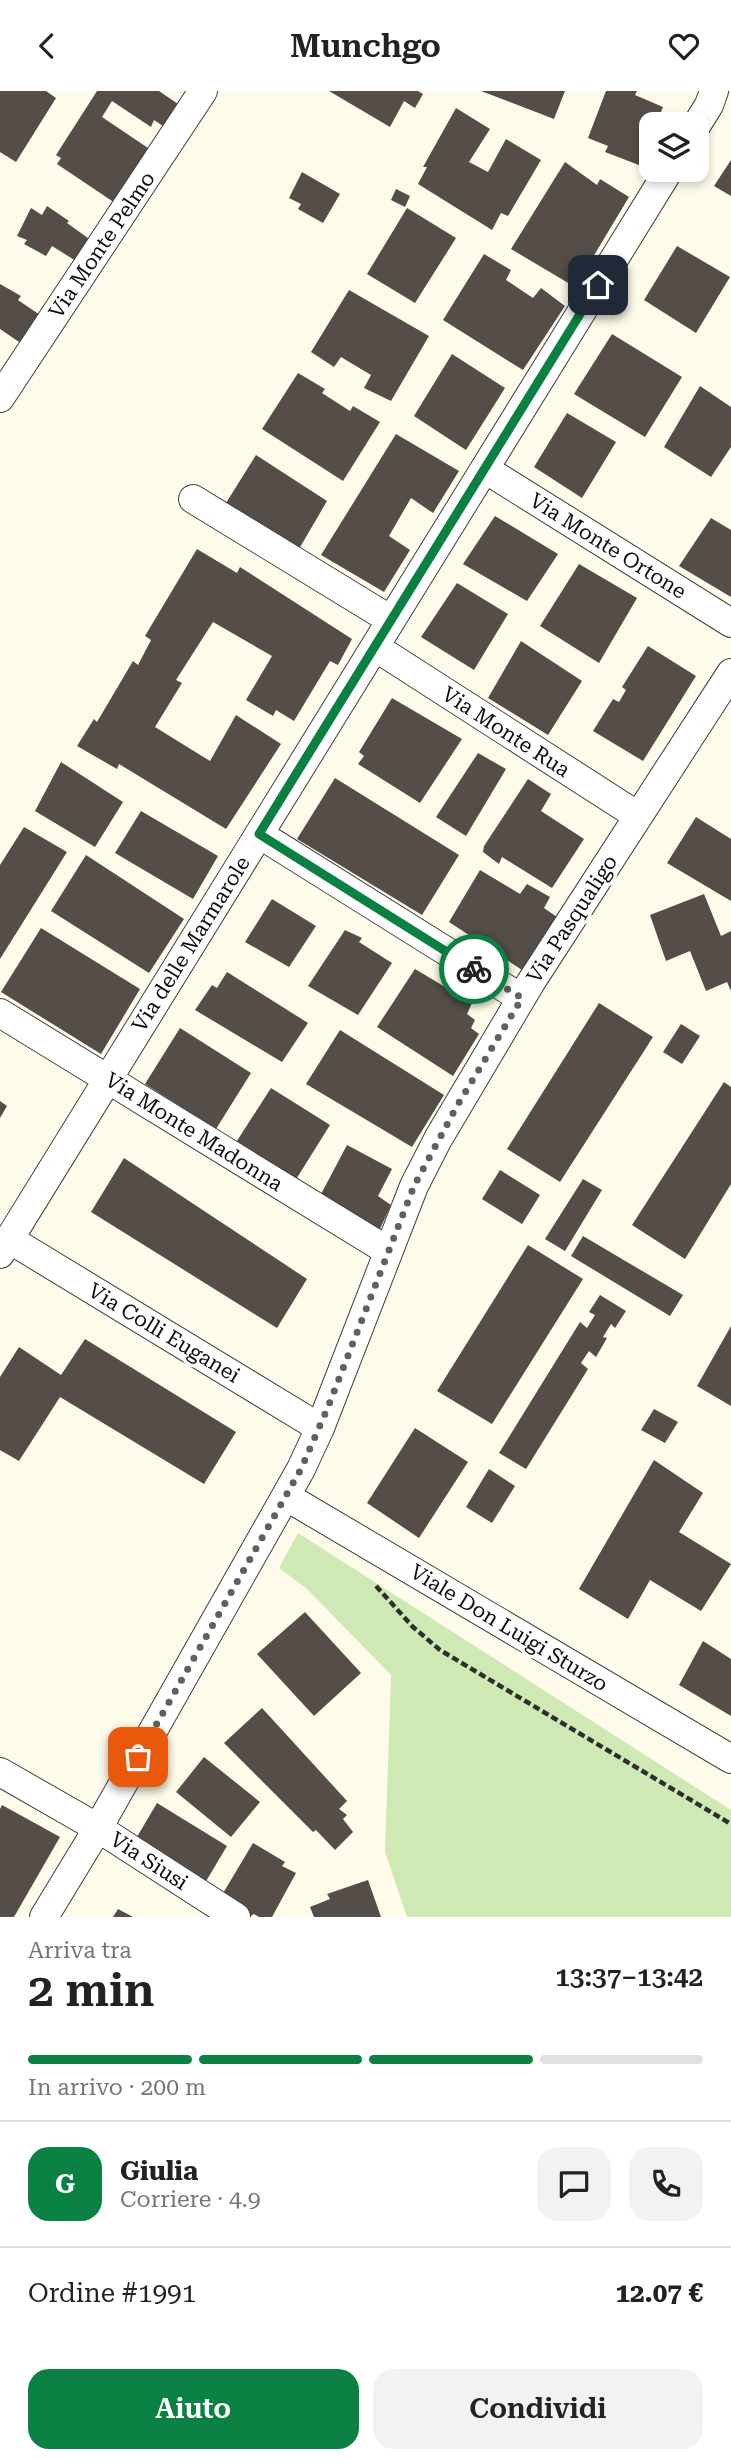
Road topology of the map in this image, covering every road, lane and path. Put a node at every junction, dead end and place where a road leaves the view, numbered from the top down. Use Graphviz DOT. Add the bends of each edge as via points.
graph roads {
  1 [pos="202,91"];
  2 [pos="714,91"];
  3 [pos="705,112"];
  4 [pos="662,182"];
  5 [pos="8,370"];
  6 [pos="0,398"];
  7 [pos="485,469"];
  8 [pos="193,499"];
  9 [pos="391,620"];
  10 [pos="731,623"];
  11 [pos="374,647"];
  12 [pos="731,673"];
  13 [pos="638,816"];
  14 [pos="259,834"];
  15 [pos="522,998"];
  16 [pos="0,1013"];
  17 [pos="108,1079"];
  18 [pos="5,1247"];
  19 [pos="388,1251"];
  20 [pos="320,1428"];
  21 [pos="287,1496"];
  22 [pos="368,1577"];
  23 [pos="731,1759"];
  24 [pos="0,1772"];
  25 [pos="731,1824"];
  26 [pos="97,1828"];
  27 [pos="44,1917"];
  28 [pos="236,1917"];
  1 -- 5 [label="street, Via Monte Pelmo"];
  2 -- 3 [label="street"];
  4 -- 7 [label="street, Via delle Marmarole"];
  5 -- 6 [label="street, Via Monte Pelmo"];
  7 -- 9 [label="street, Via delle Marmarole"];
  7 -- 10 [label="street, Via Monte Ortone"];
  8 -- 9 [label="street"];
  9 -- 11 [label="street, Via delle Marmarole"];
  11 -- 13 [label="street, Via Monte Rua"];
  11 -- 14 [label="street, Via delle Marmarole"];
  12 -- 13 [label="street, Via Pasqualigo"];
  13 -- 15 [label="street, Via Pasqualigo"];
  14 -- 15 [label="street"];
  14 -- 17 [label="street, Via delle Marmarole"];
  15 -- 19 [label="street, Via Pasqualigo" via="438,1139"];
  16 -- 17 [label="street, Via Monte Madonna"];
  17 -- 18 [label="street, Via delle Marmarole"];
  17 -- 19 [label="street, Via Monte Madonna"];
  18 -- 20 [label="street, Via Colli Euganei"];
  19 -- 20 [label="street, Via Pasqualigo"];
  20 -- 21 [label="street, Via Pasqualigo"];
  21 -- 23 [label="street, Viale Don Luigi Sturzo"];
  21 -- 26 [label="street, Via Pasqualigo"];
  22 -- 25 [label="path" via="440,1650"];
  24 -- 26 [label="street, Via Siusi"];
  26 -- 27 [label="street, Via Pasqualigo"];
  26 -- 28 [label="street, Via Siusi"];
}
